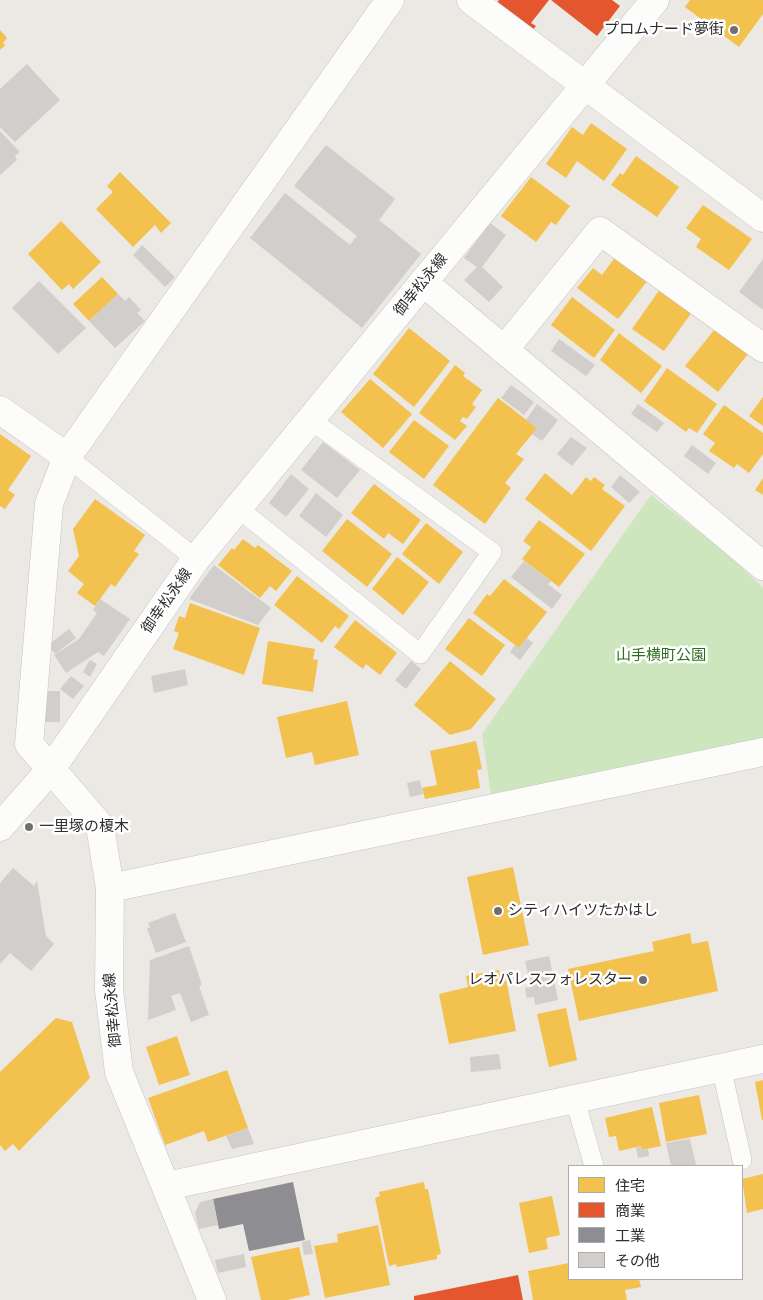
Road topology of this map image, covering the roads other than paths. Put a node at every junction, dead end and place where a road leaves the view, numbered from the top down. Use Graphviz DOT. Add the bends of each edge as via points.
graph roads {
  1 [pos="390,0"];
  2 [pos="471,0"];
  3 [pos="655,0"];
  4 [pos="584,87"];
  5 [pos="763,218"];
  6 [pos="423,282"];
  7 [pos="763,348"];
  8 [pos="504,350"];
  9 [pos="0,410"];
  10 [pos="312,421"];
  11 [pos="67,457"];
  12 [pos="238,509"];
  13 [pos="196,559"];
  14 [pos="763,566"];
  15 [pos="763,752"];
  16 [pos="51,769"];
  17 [pos="0,827"];
  18 [pos="110,888"];
  19 [pos="763,1059"];
  20 [pos="721,1067"];
  21 [pos="576,1100"];
  22 [pos="742,1160"];
  23 [pos="594,1165"];
  24 [pos="167,1186"];
  25 [pos="212,1300"];
  1 -- 11 [label="street"];
  2 -- 4 [label="street"];
  3 -- 4 [label="street, 御幸松永線"];
  4 -- 5 [label="street"];
  4 -- 6 [label="street, 御幸松永線"];
  6 -- 8 [label="street"];
  6 -- 10 [label="street, 御幸松永線"];
  7 -- 8 [label="street" via="600,231"];
  8 -- 14 [label="street"];
  9 -- 11 [label="street"];
  10 -- 12 [label="street, 御幸松永線"];
  10 -- 12 [label="lane" via="492,552 420,654"];
  11 -- 13 [label="lane"];
  11 -- 16 [label="street" via="49,504 29,744"];
  12 -- 13 [label="street, 御幸松永線"];
  13 -- 16 [label="street, 御幸松永線"];
  15 -- 18 [label="street"];
  16 -- 17 [label="street"];
  16 -- 18 [label="street, 御幸松永線" via="100,826"];
  18 -- 24 [label="street, 御幸松永線" via="109,990 120,1072"];
  19 -- 20 [label="street"];
  20 -- 21 [label="street"];
  20 -- 22 [label="lane"];
  21 -- 23 [label="lane"];
  21 -- 24 [label="street"];
  24 -- 25 [label="street, 御幸松永線"];
}
